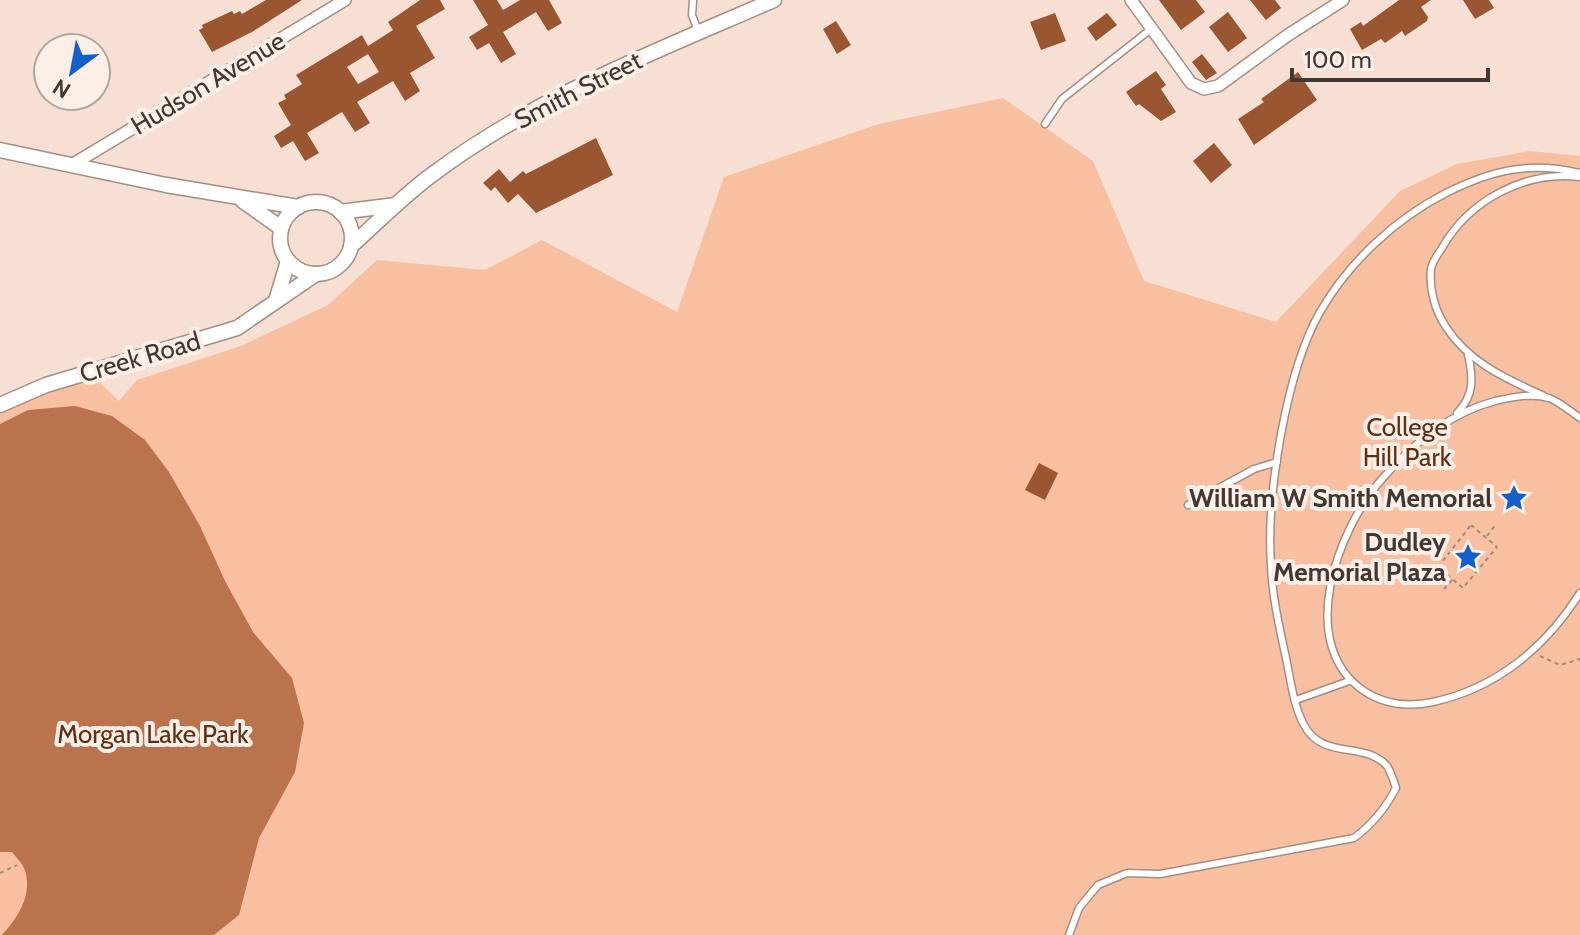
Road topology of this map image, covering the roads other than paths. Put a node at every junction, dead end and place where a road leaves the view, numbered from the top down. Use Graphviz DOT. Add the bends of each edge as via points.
graph roads {
  1 [pos="345,0"];
  2 [pos="693,0"];
  3 [pos="774,0"];
  4 [pos="1131,0"];
  5 [pos="1343,0"];
  6 [pos="752,4"];
  7 [pos="1151,29"];
  8 [pos="698,32"];
  9 [pos="1045,124"];
  10 [pos="0,150"];
  11 [pos="70,166"];
  12 [pos="1580,175"];
  13 [pos="239,198"];
  14 [pos="397,205"];
  15 [pos="298,207"];
  16 [pos="340,212"];
  17 [pos="281,228"];
  18 [pos="351,246"];
  19 [pos="288,261"];
  20 [pos="316,274"];
  21 [pos="276,301"];
  22 [pos="1468,354"];
  23 [pos="1549,398"];
  24 [pos="0,405"];
  25 [pos="1580,418"];
  26 [pos="1445,422"];
  27 [pos="1277,462"];
  28 [pos="1188,505"];
  29 [pos="1580,593"];
  30 [pos="1349,681"];
  31 [pos="1296,700"];
  32 [pos="1069,935"];
  1 -- 11 [label="street, Hudson Avenue"];
  2 -- 8 [label="lane"];
  3 -- 6 [label="street, Smith Street"];
  4 -- 7 [label="street"];
  5 -- 7 [label="street" via="1218,86 1204,89 1191,83"];
  6 -- 8 [label="street, Smith Street"];
  7 -- 9 [label="lane" via="1062,99"];
  8 -- 14 [label="street, Smith Street" via="579,85 432,174"];
  10 -- 11 [label="street"];
  11 -- 13 [label="street"];
  12 -- 22 [label="lane" via="1520,182 1480,204 1449,235 1431,267 1432,297 1445,327"];
  12 -- 27 [label="lane" via="1558,168 1513,168 1472,180 1383,235 1320,312 1284,414"];
  13 -- 15 [label="street"];
  13 -- 17 [label="street"];
  14 -- 16 [label="street"];
  14 -- 18 [label="street, Smith Street"];
  15 -- 16 [label="street" via="320,202"];
  15 -- 17 [label="street"];
  16 -- 18 [label="street" via="350,228"];
  17 -- 19 [label="street"];
  18 -- 20 [label="street" via="338,266"];
  19 -- 20 [label="street" via="300,271"];
  19 -- 21 [label="street"];
  20 -- 21 [label="street, Creek Road"];
  21 -- 24 [label="street, Creek Road" via="237,328 46,385"];
  22 -- 23 [label="lane" via="1500,376"];
  22 -- 26 [label="lane" via="1471,397"];
  23 -- 25 [label="lane"];
  23 -- 26 [label="lane" via="1516,396 1482,404"];
  26 -- 30 [label="lane" via="1380,481 1339,557 1327,629 1334,658"];
  27 -- 28 [label="lane"];
  27 -- 31 [label="lane" via="1270,564"];
  29 -- 30 [label="lane" via="1533,651 1501,676 1459,696 1413,706 1376,699"];
  30 -- 31 [label="lane"];
  31 -- 32 [label="lane" via="1304,725 1317,741 1371,754 1387,767 1396,788 1370,826 1354,838 1274,854 1160,874 1127,873 1098,885 1079,908"];
}
